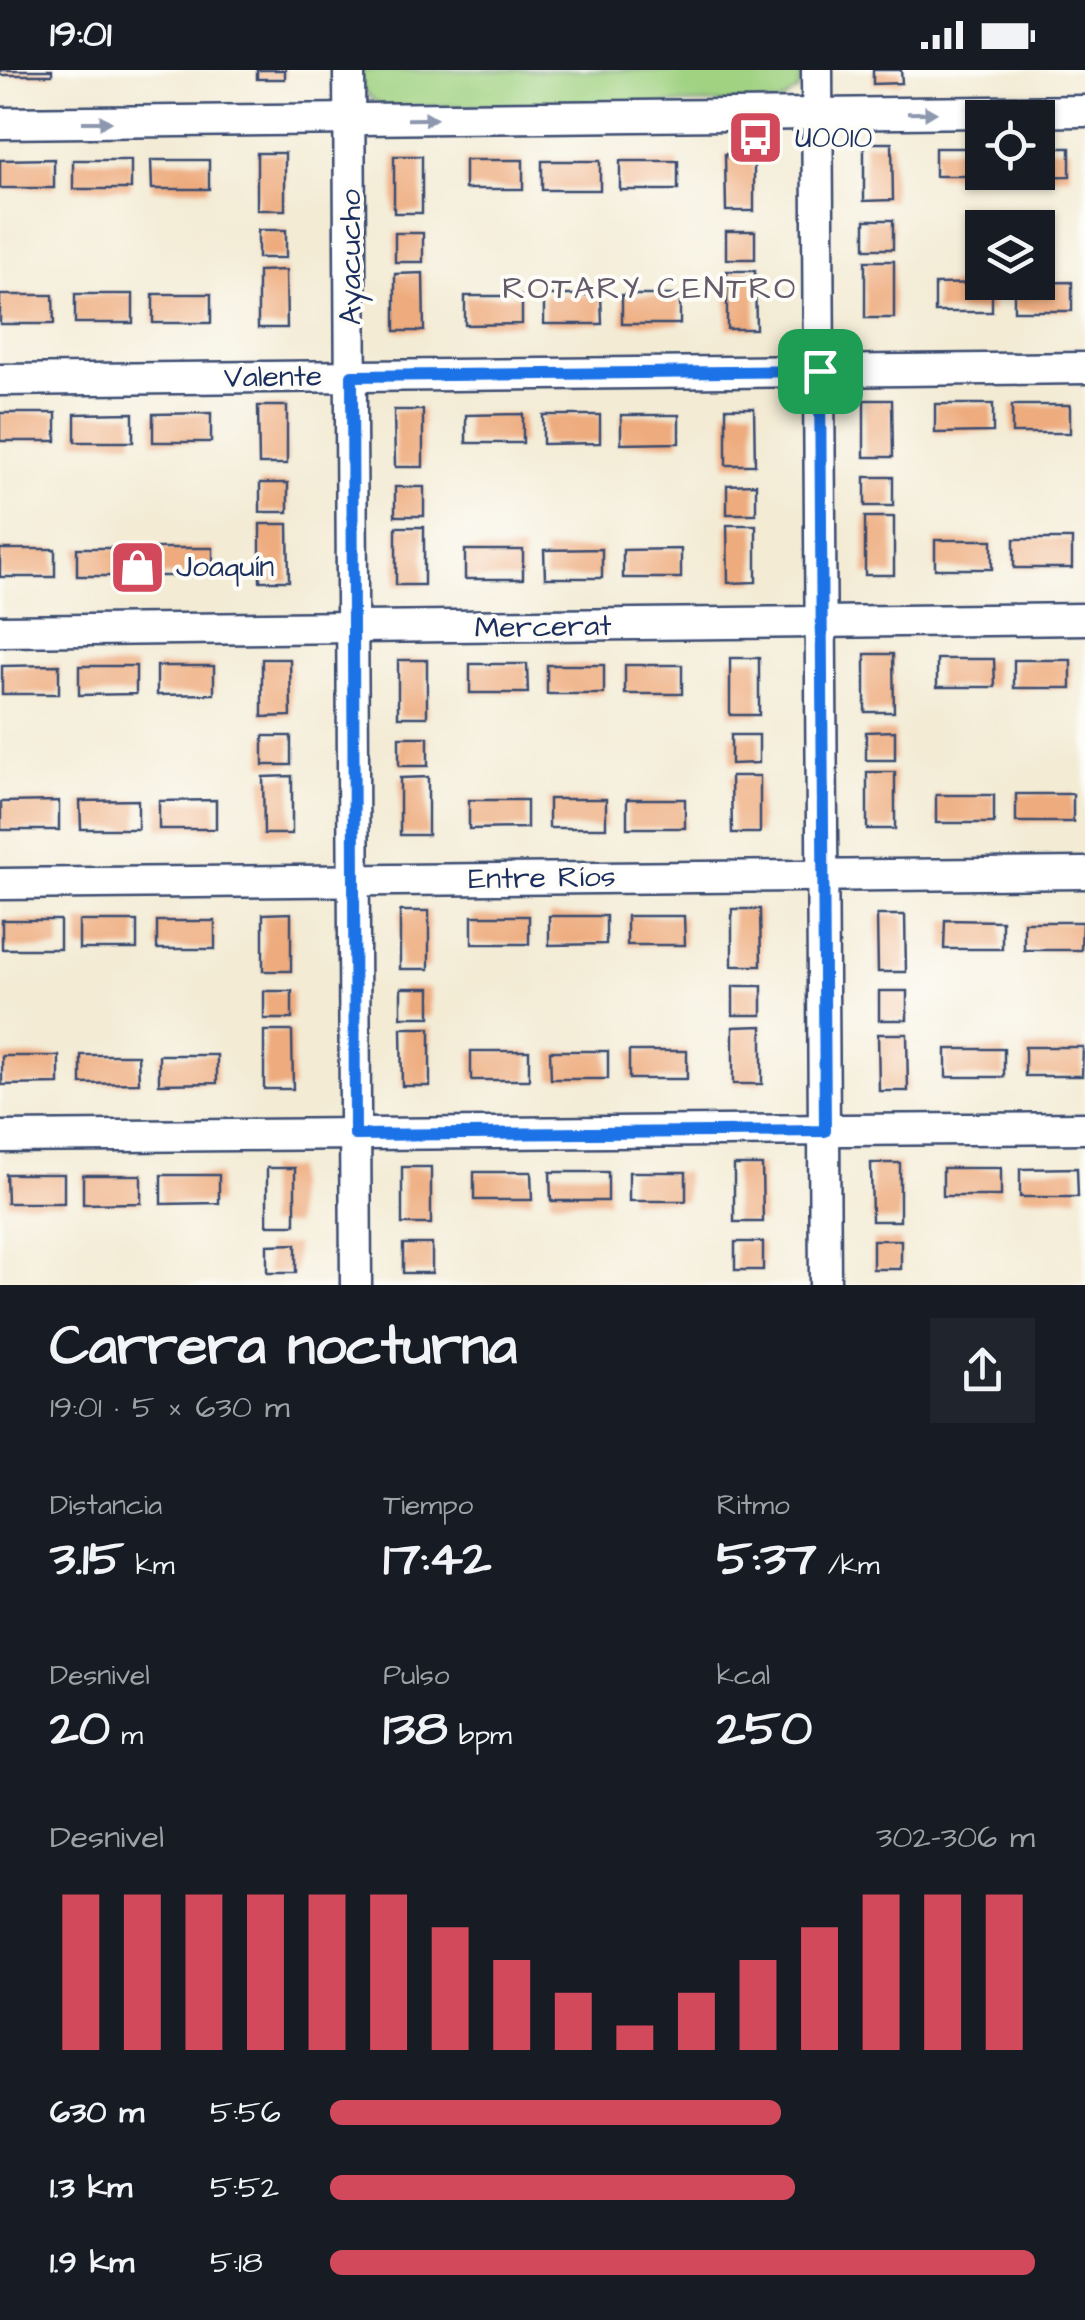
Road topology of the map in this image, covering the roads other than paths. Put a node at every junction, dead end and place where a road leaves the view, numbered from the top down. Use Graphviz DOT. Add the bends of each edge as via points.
graph roads {
  1 [pos="349,70"];
  2 [pos="817,70"];
  3 [pos="1085,111"];
  4 [pos="817,114"];
  5 [pos="350,120"];
  6 [pos="0,123"];
  7 [pos="1085,368"];
  8 [pos="820,371"];
  9 [pos="352,376"];
  10 [pos="0,380"];
  11 [pos="1085,619"];
  12 [pos="820,622"];
  13 [pos="352,629"];
  14 [pos="0,631"];
  15 [pos="1085,873"];
  16 [pos="821,876"];
  17 [pos="354,880"];
  18 [pos="0,884"];
  19 [pos="1085,1128"];
  20 [pos="825,1131"];
  21 [pos="355,1135"];
  22 [pos="0,1137"];
  23 [pos="356,1285"];
  24 [pos="826,1285"];
  1 -- 5 [label="street, Ayacucho"];
  2 -- 4 [label="street"];
  4 -- 3 [label="street, one-way"];
  5 -- 4 [label="street, one-way"];
  4 -- 8 [label="street"];
  6 -- 5 [label="street, one-way"];
  5 -- 9 [label="street, Ayacucho"];
  7 -- 8 [label="street, Valente"];
  8 -- 9 [label="street, Valente"];
  8 -- 12 [label="street"];
  9 -- 10 [label="street, Valente"];
  9 -- 13 [label="street, Ayacucho"];
  11 -- 12 [label="street, Mercerat"];
  12 -- 13 [label="street, Mercerat"];
  12 -- 16 [label="street"];
  13 -- 14 [label="street, Mercerat"];
  13 -- 17 [label="street, Ayacucho"];
  15 -- 16 [label="street, Entre Ríos"];
  16 -- 17 [label="street, Entre Ríos"];
  16 -- 20 [label="street"];
  17 -- 18 [label="street, Entre Ríos"];
  17 -- 21 [label="street, Ayacucho"];
  19 -- 20 [label="street"];
  20 -- 21 [label="street"];
  20 -- 24 [label="street"];
  21 -- 22 [label="street"];
  21 -- 23 [label="street, Ayacucho"];
}
